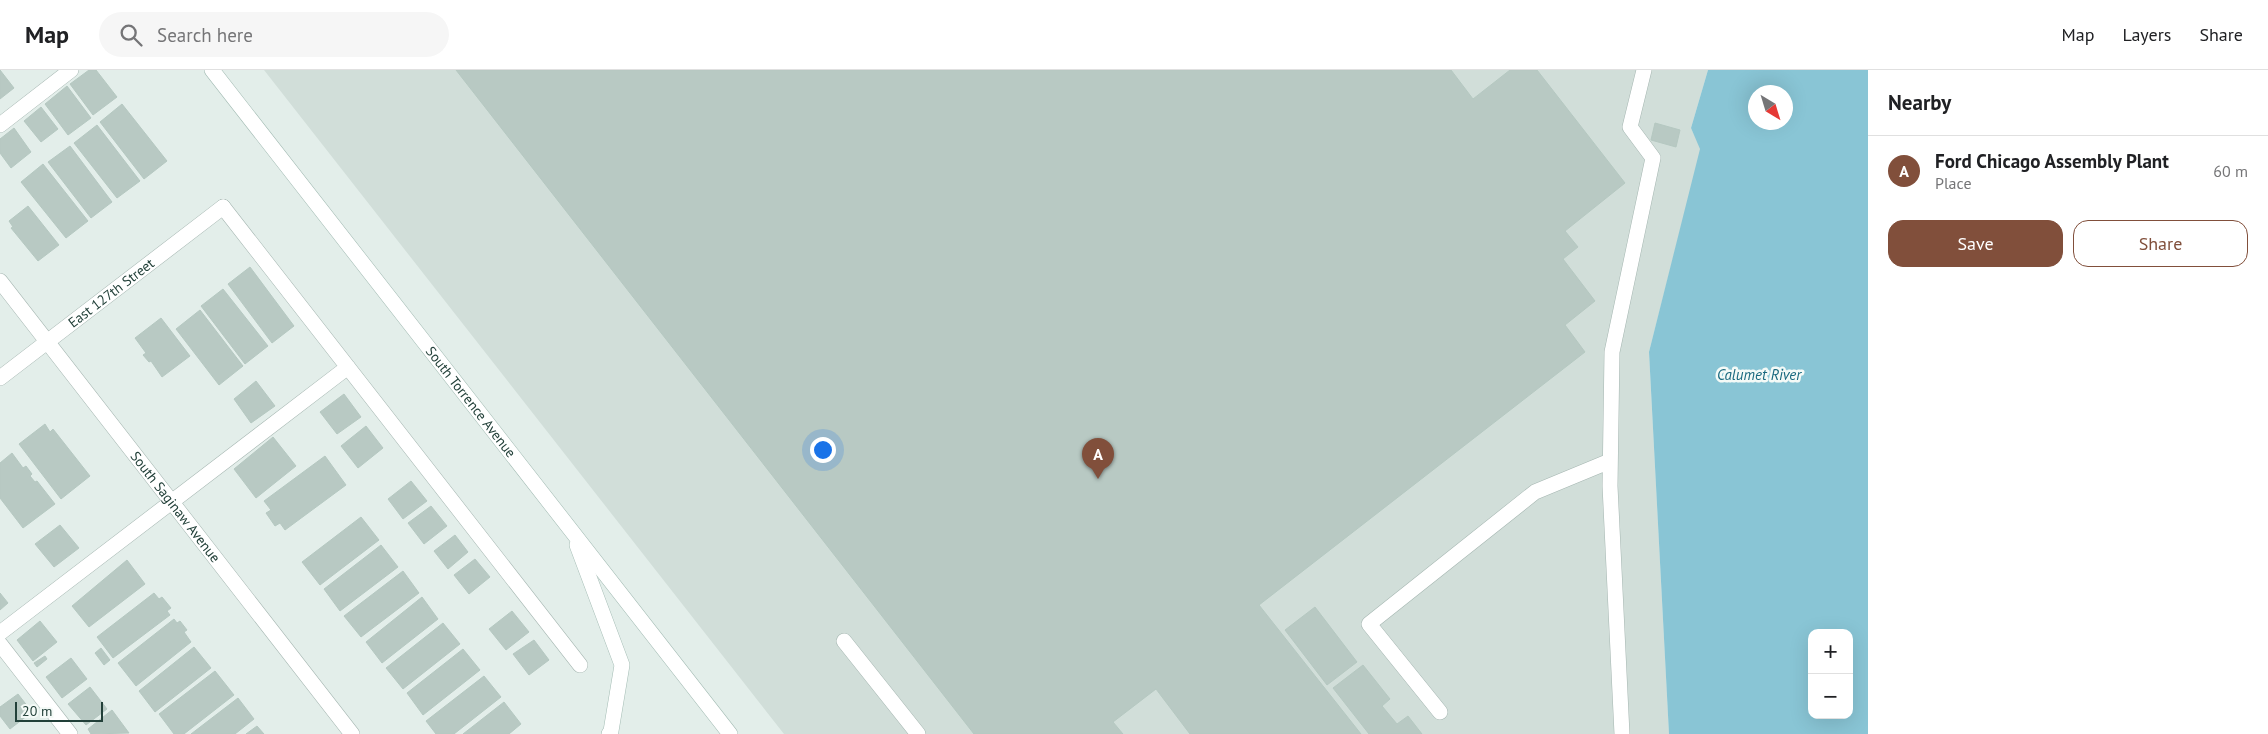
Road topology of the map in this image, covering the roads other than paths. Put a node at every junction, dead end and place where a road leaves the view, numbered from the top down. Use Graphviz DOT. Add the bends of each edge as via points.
graph roads {
  1 [pos="71,70"];
  2 [pos="212,70"];
  3 [pos="1644,70"];
  4 [pos="0,125"];
  5 [pos="0,281"];
  6 [pos="48,342"];
  7 [pos="348,367"];
  8 [pos="0,378"];
  9 [pos="1610,461"];
  10 [pos="172,502"];
  11 [pos="572,532"];
  12 [pos="0,633"];
  13 [pos="844,641"];
  14 [pos="0,644"];
  15 [pos="580,665"];
  16 [pos="1440,712"];
  17 [pos="70,734"];
  18 [pos="352,734"];
  19 [pos="609,734"];
  20 [pos="729,734"];
  21 [pos="918,734"];
  22 [pos="1622,734"];
  1 -- 4 [label="main road"];
  2 -- 11 [label="main road, South Torrence Avenue"];
  3 -- 9 [label="main road" via="1630,127 1653,158 1612,352"];
  5 -- 6 [label="main road, South Saginaw Avenue"];
  6 -- 7 [label="main road, East 127th Street" via="223,207"];
  6 -- 8 [label="main road, East 127th Street"];
  6 -- 10 [label="main road, South Saginaw Avenue"];
  7 -- 10 [label="main road"];
  7 -- 15 [label="main road"];
  9 -- 16 [label="main road" via="1536,492 1369,624"];
  9 -- 22 [label="main road"];
  10 -- 12 [label="main road"];
  10 -- 18 [label="main road, South Saginaw Avenue"];
  11 -- 19 [label="main road" via="622,665"];
  11 -- 20 [label="main road, South Torrence Avenue"];
  13 -- 21 [label="main road"];
  14 -- 17 [label="main road"];
}
